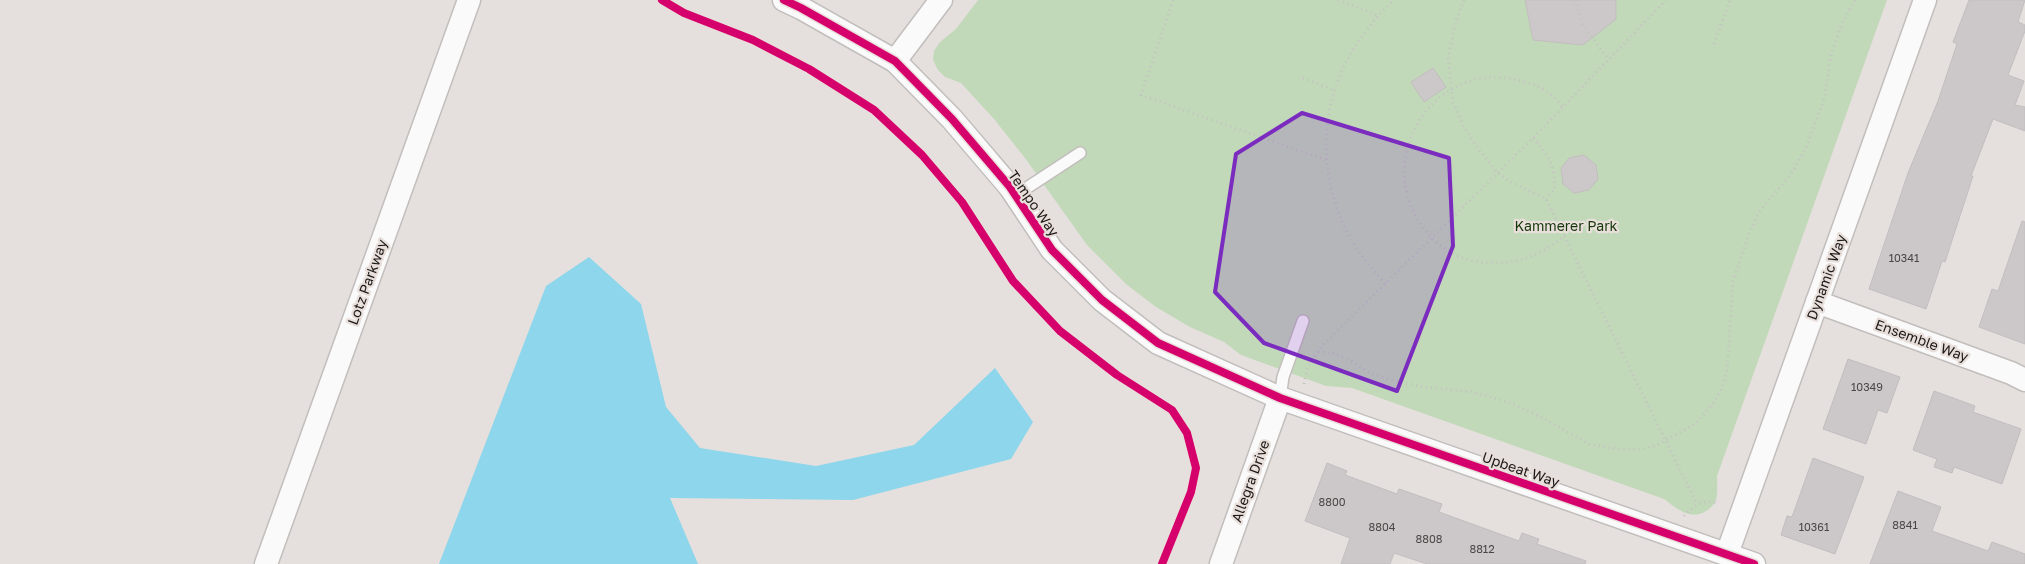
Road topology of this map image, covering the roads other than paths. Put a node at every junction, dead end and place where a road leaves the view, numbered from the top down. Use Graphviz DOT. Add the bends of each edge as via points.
graph roads {
  1 [pos="469,0"];
  2 [pos="784,0"];
  3 [pos="941,0"];
  4 [pos="1925,0"];
  5 [pos="895,60"];
  6 [pos="1080,152"];
  7 [pos="1016,195"];
  8 [pos="1817,302"];
  9 [pos="1303,321"];
  10 [pos="2025,380"];
  11 [pos="1280,398"];
  12 [pos="1727,554"];
  13 [pos="266,564"];
  14 [pos="1220,564"];
  15 [pos="1754,564"];
  1 -- 13 [label="street, Lotz Parkway"];
  2 -- 5 [label="street, Tempo Way"];
  3 -- 5 [label="street"];
  4 -- 8 [label="street, Dynamic Way"];
  5 -- 7 [label="street, Tempo Way" via="952,119"];
  6 -- 7 [label="lane"];
  7 -- 11 [label="street, Tempo Way" via="1052,250 1102,300 1158,342"];
  8 -- 10 [label="street, Ensemble Way"];
  8 -- 12 [label="street, Dynamic Way"];
  9 -- 11 [label="lane"];
  11 -- 12 [label="street, Upbeat Way"];
  11 -- 14 [label="street, Allegra Drive"];
  12 -- 15 [label="street, Upbeat Way"];
}
